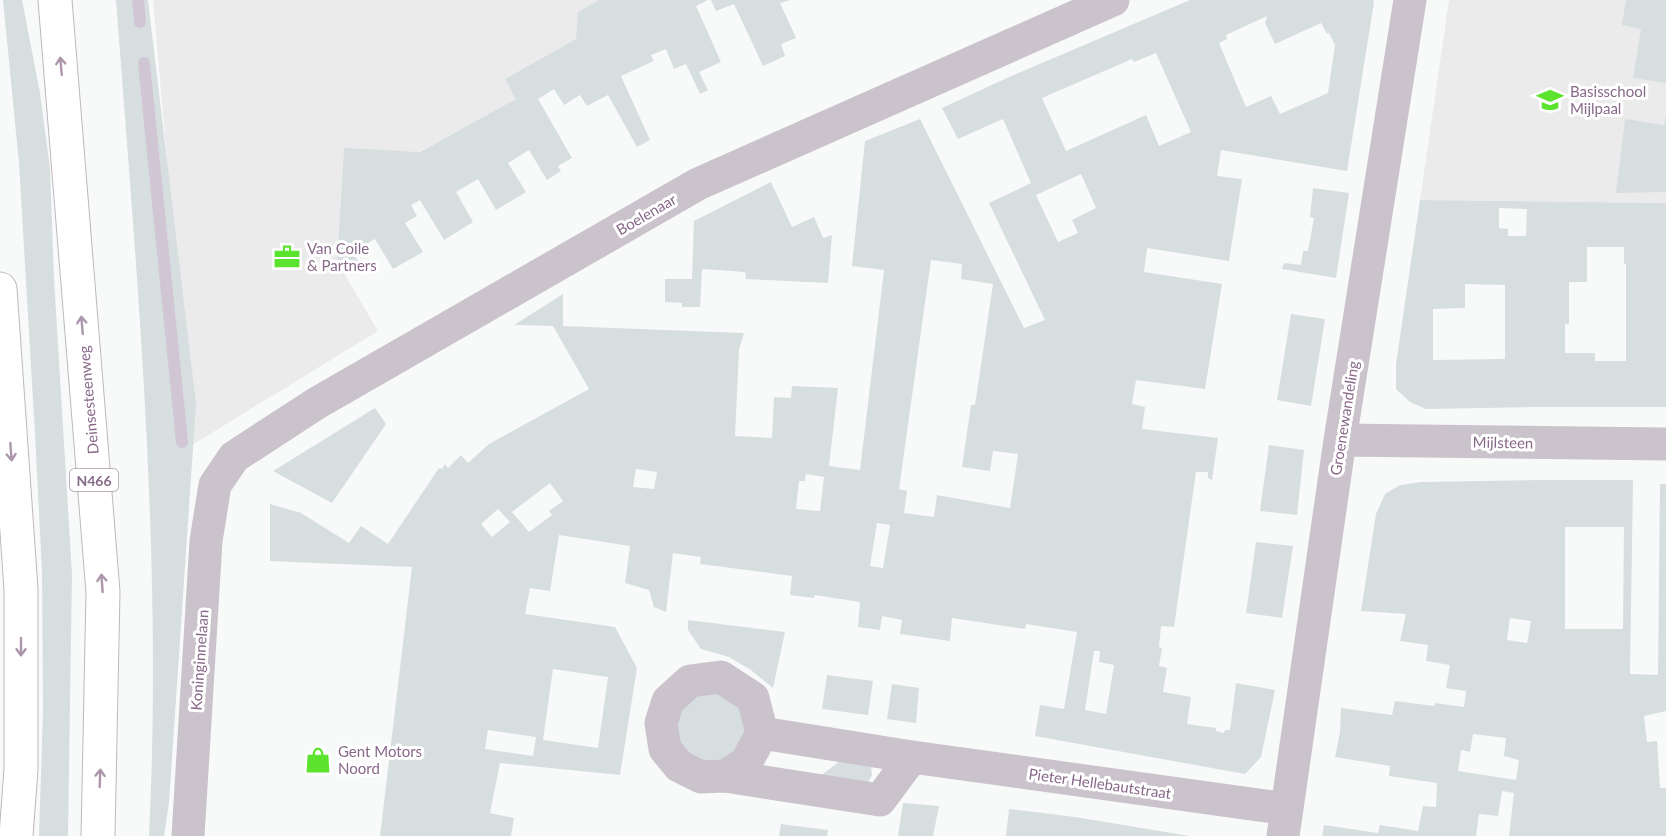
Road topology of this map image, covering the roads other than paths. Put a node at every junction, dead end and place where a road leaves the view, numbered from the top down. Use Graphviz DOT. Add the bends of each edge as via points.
graph roads {
  1 [pos="55,0"];
  2 [pos="1113,0"];
  3 [pos="1410,0"];
  4 [pos="0,289"];
  5 [pos="1340,440"];
  6 [pos="1666,444"];
  7 [pos="215,485"];
  8 [pos="762,733"];
  9 [pos="912,757"];
  10 [pos="724,776"];
  11 [pos="1285,822"];
  12 [pos="16,836"];
  13 [pos="98,836"];
  14 [pos="188,836"];
  13 -- 1 [label="highway, Deinsesteenweg / N466, one-way" via="103,592"];
  2 -- 7 [label="street, Boelenaar" via="698,184 317,403 234,456"];
  3 -- 5 [label="street, Groenewandeling"];
  4 -- 12 [label="highway, one-way" via="21,589 21,769"];
  5 -- 6 [label="street, Mijlsteen"];
  5 -- 11 [label="street, Groenewandeling"];
  7 -- 14 [label="street, Koninginnelaan" via="206,541"];
  8 -- 9 [label="street, Pieter Hellebautstraat"];
  8 -- 10 [label="street" via="746,764"];
  8 -- 10 [label="street" via="753,698 721,677 690,681 668,701 661,723 665,749 679,766 701,777"];
  9 -- 10 [label="street" via="880,800"];
  9 -- 11 [label="street, Pieter Hellebautstraat"];
}
